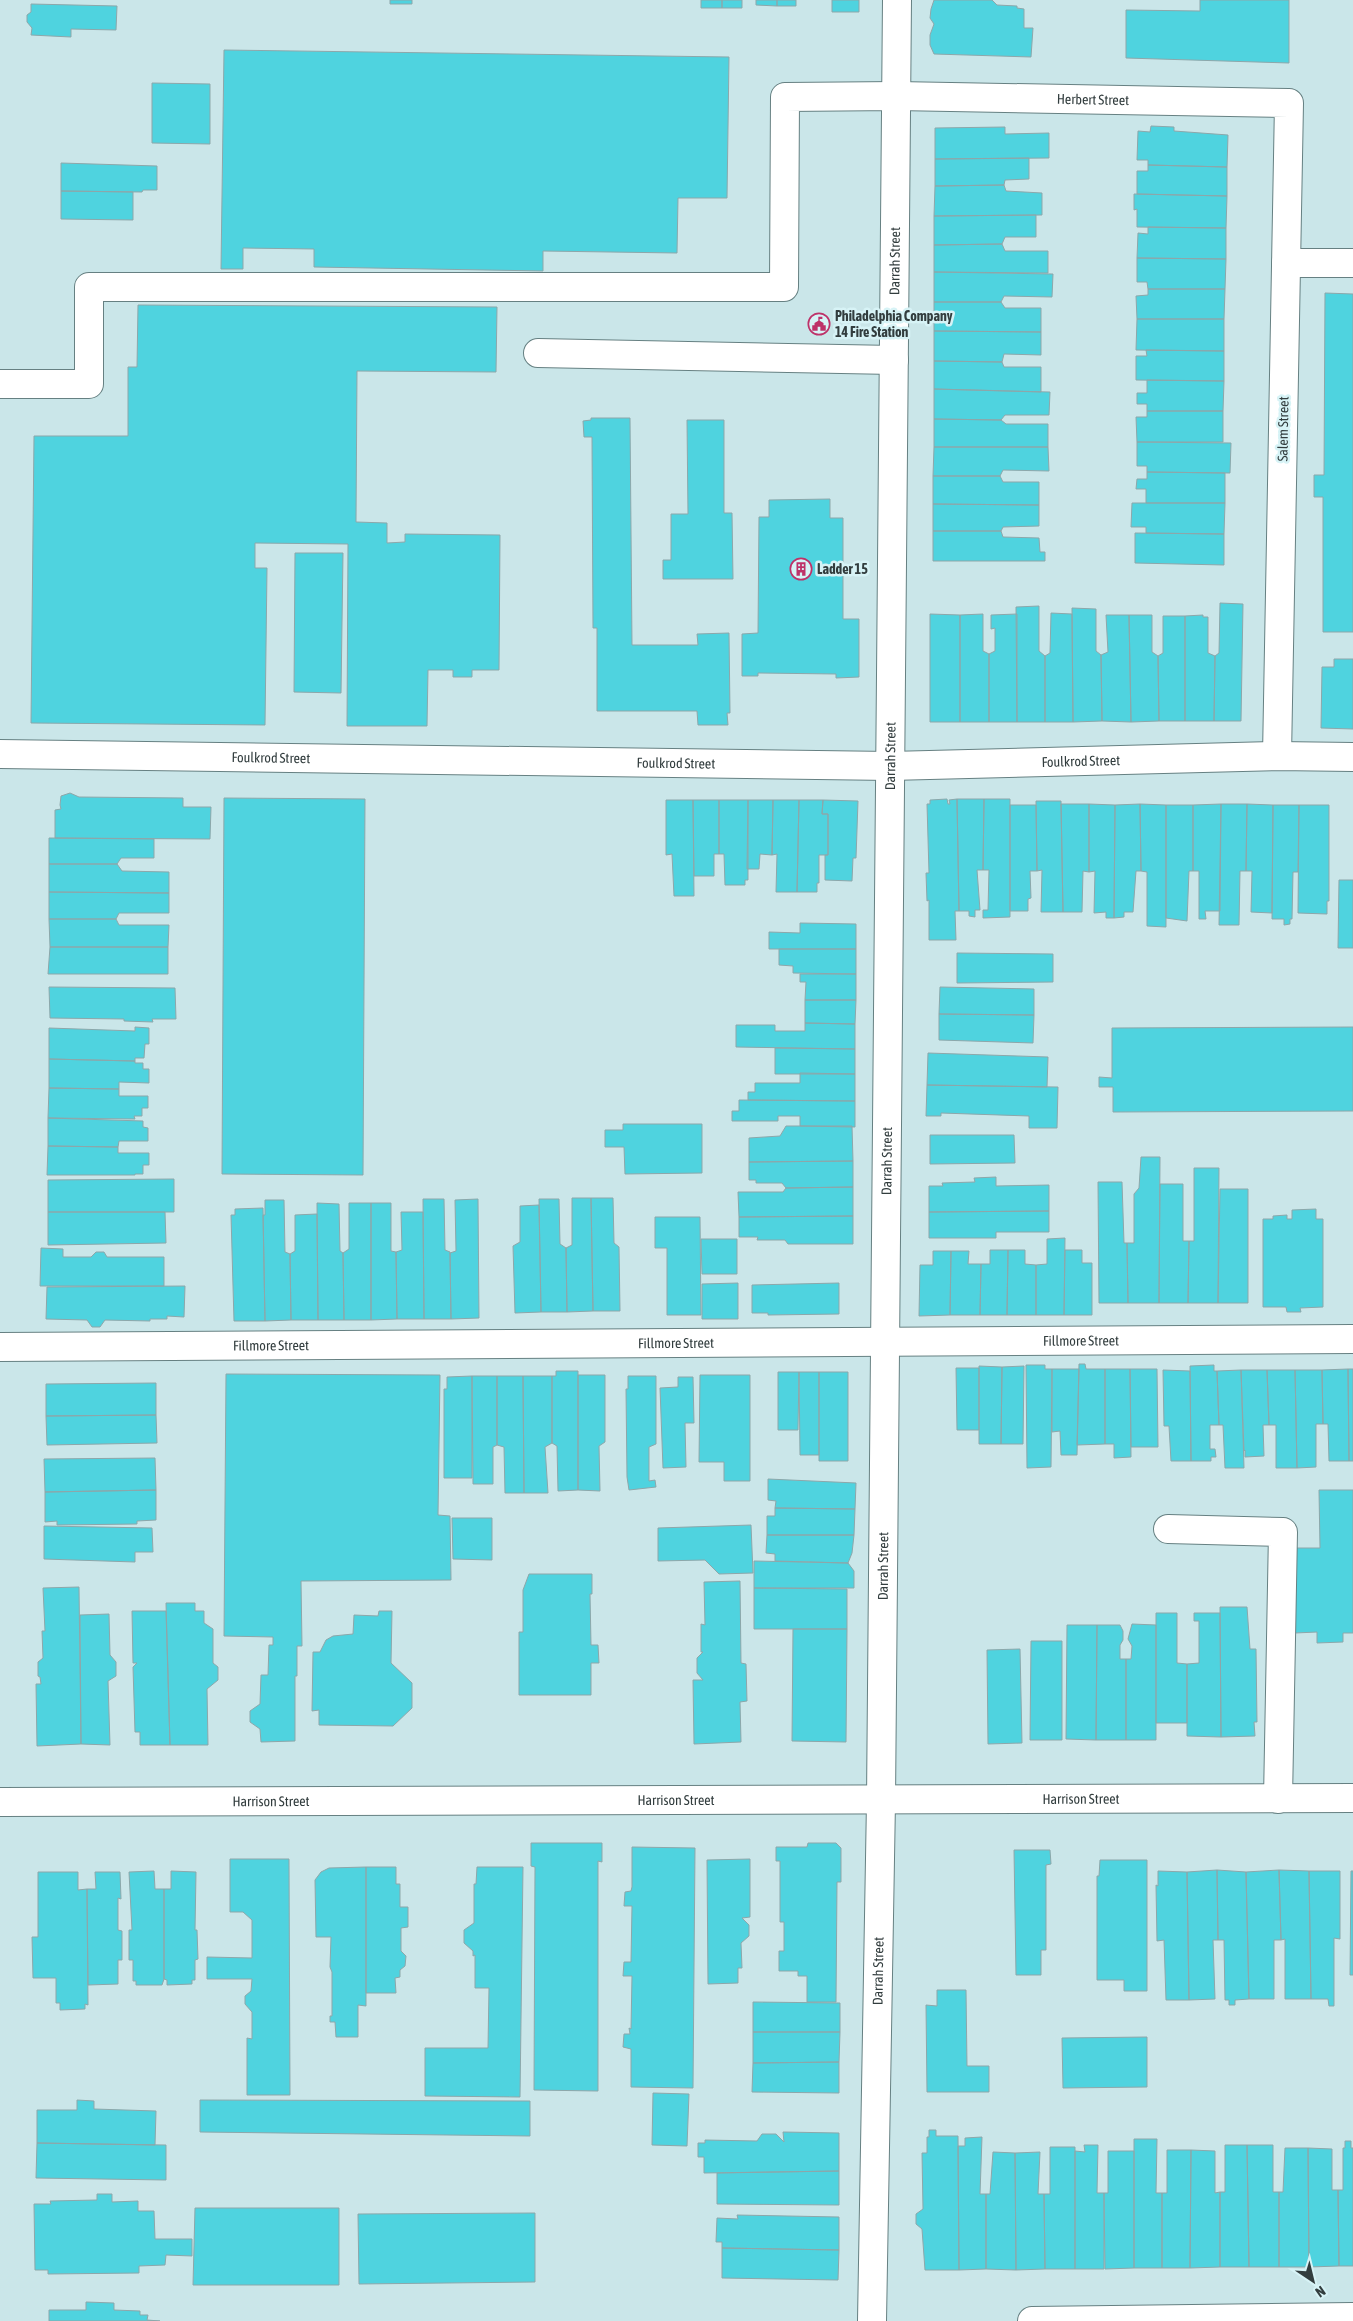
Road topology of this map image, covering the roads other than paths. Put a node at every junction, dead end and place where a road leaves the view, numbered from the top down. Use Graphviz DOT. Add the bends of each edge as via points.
graph roads {
  1 [pos="896,0"];
  2 [pos="897,96"];
  3 [pos="1289,103"];
  4 [pos="1286,263"];
  5 [pos="1353,263"];
  6 [pos="538,353"];
  7 [pos="894,360"];
  8 [pos="0,384"];
  9 [pos="0,754"];
  10 [pos="1278,756"];
  11 [pos="1353,757"];
  12 [pos="890,766"];
  13 [pos="1353,1339"];
  14 [pos="885,1341"];
  15 [pos="0,1347"];
  16 [pos="1168,1529"];
  17 [pos="1353,1798"];
  18 [pos="1278,1799"];
  19 [pos="881,1801"];
  20 [pos="0,1802"];
  21 [pos="1353,2316"];
  22 [pos="872,2321"];
  23 [pos="1032,2321"];
  1 -- 2 [label="street, Darrah Street"];
  2 -- 3 [label="street, Herbert Street"];
  2 -- 7 [label="street, Darrah Street"];
  2 -- 8 [label="street, Herbert Street" via="785,96 784,287 89,287 89,384"];
  3 -- 4 [label="street, Salem Street"];
  4 -- 5 [label="street"];
  4 -- 10 [label="street, Salem Street"];
  6 -- 7 [label="street"];
  7 -- 12 [label="street, Darrah Street"];
  9 -- 12 [label="street, Foulkrod Street"];
  10 -- 11 [label="street, Foulkrod Street"];
  10 -- 12 [label="street, Foulkrod Street"];
  12 -- 14 [label="street, Darrah Street"];
  13 -- 14 [label="street, Fillmore Street"];
  14 -- 15 [label="street, Fillmore Street"];
  14 -- 19 [label="street, Darrah Street"];
  16 -- 18 [label="street" via="1284,1532"];
  17 -- 18 [label="street, Harrison Street"];
  18 -- 19 [label="street, Harrison Street"];
  19 -- 20 [label="street, Harrison Street"];
  19 -- 22 [label="street, Darrah Street"];
  21 -- 23 [label="street"];
}
